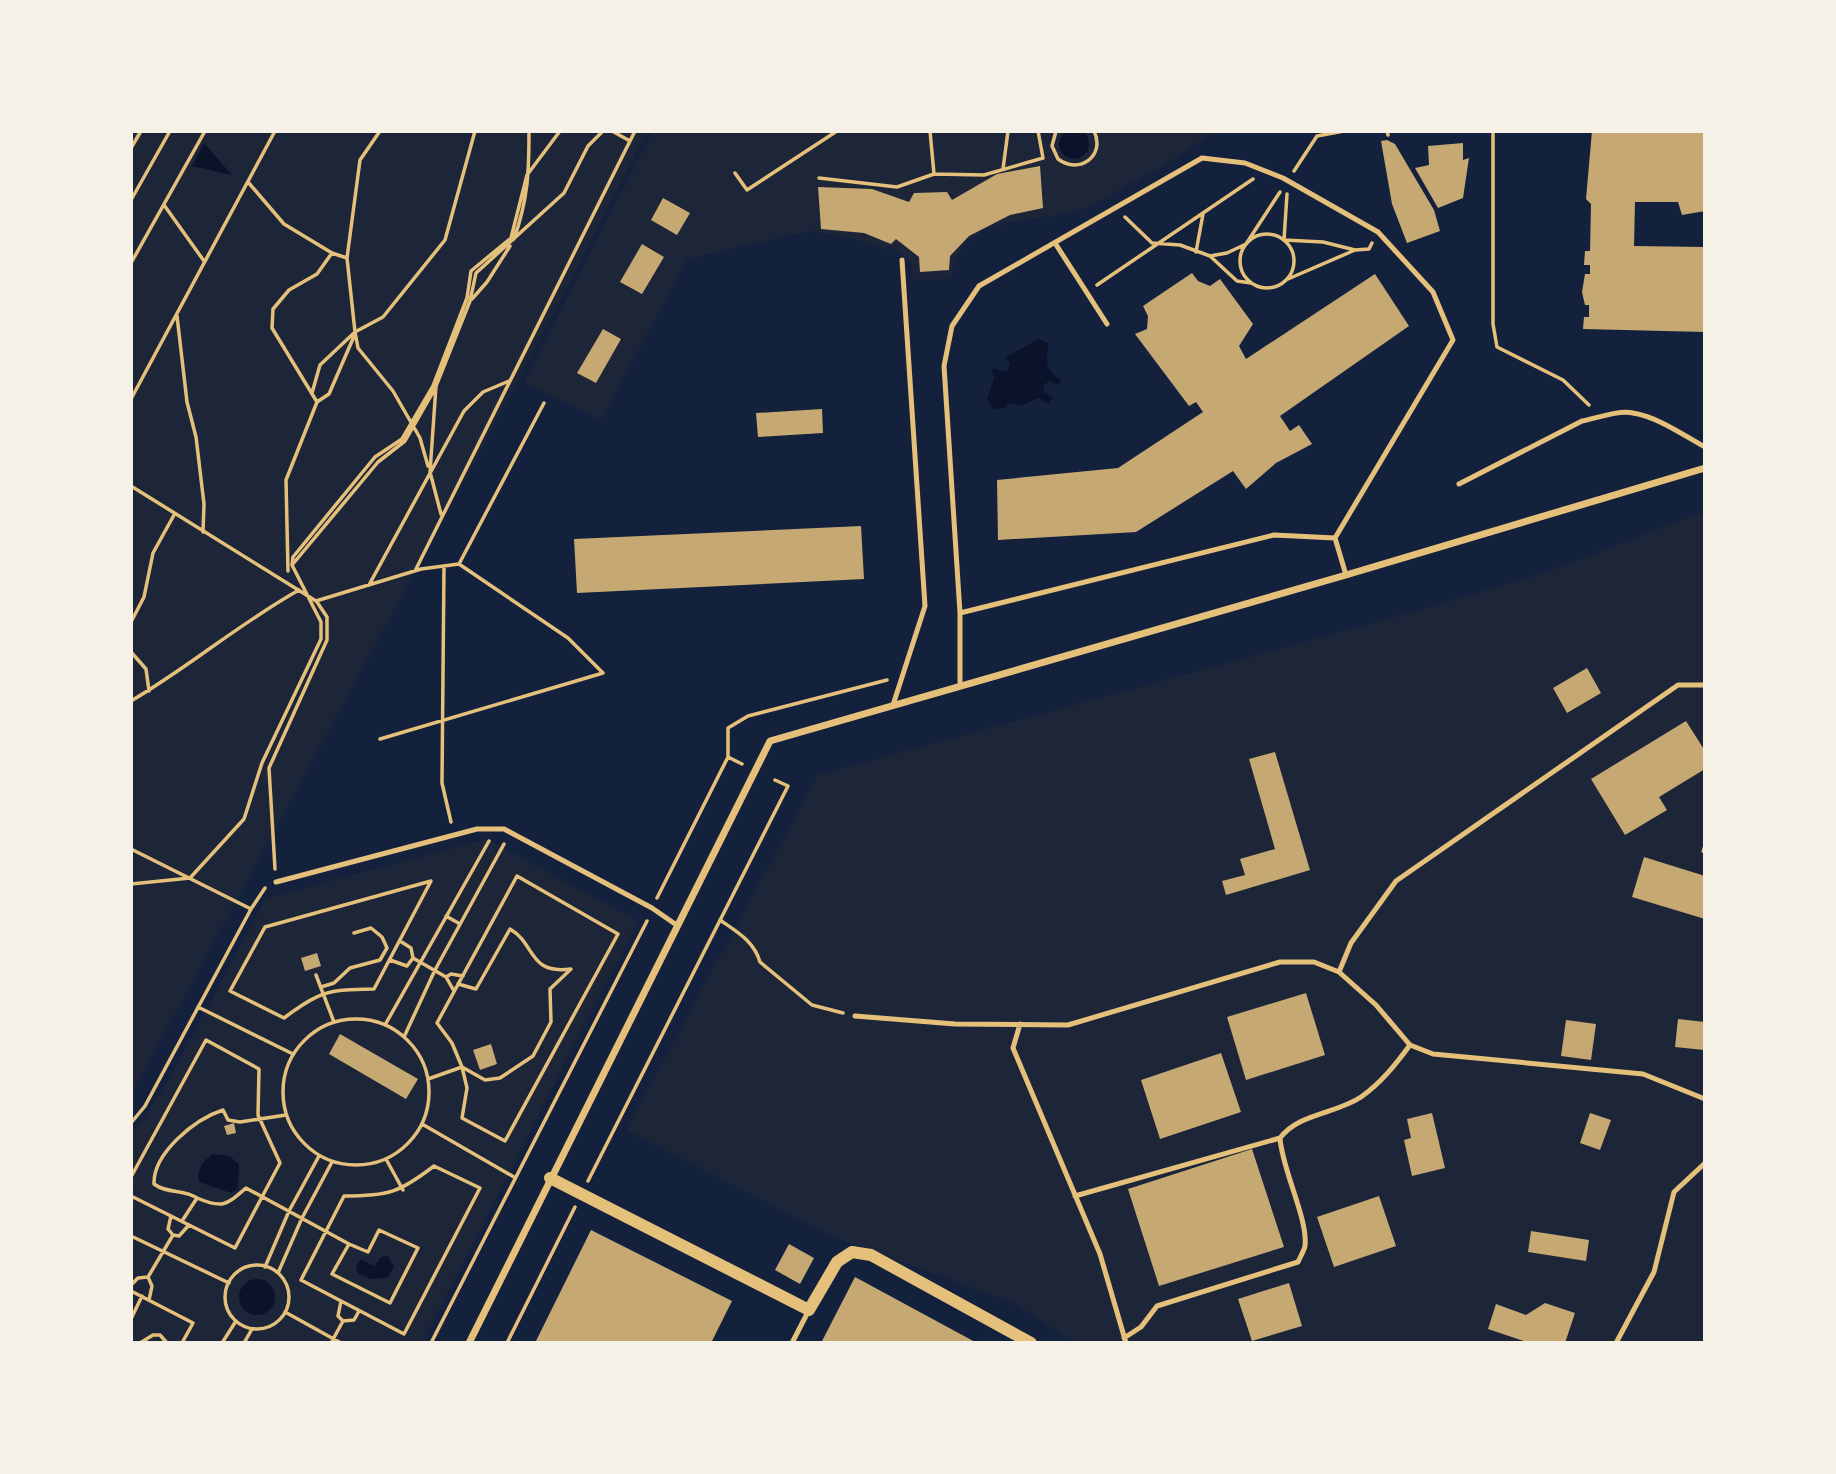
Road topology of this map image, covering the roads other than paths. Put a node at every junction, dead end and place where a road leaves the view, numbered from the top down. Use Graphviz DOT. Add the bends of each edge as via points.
graph roads {
  1 [pos="1055,243"];
  2 [pos="902,260"];
  3 [pos="1107,324"];
  4 [pos="1705,447"];
  5 [pos="1705,468"];
  6 [pos="1459,484"];
  7 [pos="1335,538"];
  8 [pos="1346,575"];
  9 [pos="960,613"];
  10 [pos="1705,685"];
  11 [pos="960,686"];
  12 [pos="893,705"];
  13 [pos="276,882"];
  14 [pos="678,926"];
  15 [pos="1339,972"];
  16 [pos="855,1016"];
  17 [pos="1020,1024"];
  18 [pos="1410,1045"];
  19 [pos="1705,1099"];
  20 [pos="1280,1138"];
  21 [pos="1705,1163"];
  22 [pos="550,1178"];
  23 [pos="1075,1195"];
  24 [pos="809,1310"];
  25 [pos="1125,1340"];
  26 [pos="469,1343"];
  27 [pos="792,1343"];
  28 [pos="1031,1343"];
  29 [pos="1616,1343"];
  1 -- 3 [label="lane"];
  1 -- 7 [label="lane" via="1202,158 1245,163 1288,181 1378,232 1433,292 1454,340"];
  1 -- 9 [label="lane" via="979,286 952,326 944,366"];
  2 -- 12 [label="lane" via="925,606"];
  4 -- 6 [label="lane" via="1632,412 1583,421"];
  5 -- 8 [label="street"];
  7 -- 8 [label="lane"];
  7 -- 9 [label="lane" via="1274,535"];
  8 -- 11 [label="street"];
  9 -- 11 [label="lane"];
  10 -- 15 [label="lane" via="1678,685 1396,881 1351,943"];
  11 -- 12 [label="street"];
  12 -- 14 [label="street" via="770,741"];
  13 -- 14 [label="lane" via="477,829 504,829"];
  14 -- 22 [label="street"];
  15 -- 17 [label="lane" via="1314,962 1280,962 1068,1025"];
  15 -- 18 [label="lane" via="1376,1005"];
  16 -- 17 [label="lane"];
  17 -- 23 [label="lane" via="1013,1048"];
  18 -- 19 [label="lane" via="1433,1054 1643,1074"];
  18 -- 20 [label="lane" via="1361,1097 1287,1128"];
  20 -- 23 [label="lane"];
  20 -- 25 [label="lane" via="1305,1248 1298,1262 1157,1306"];
  21 -- 29 [label="lane" via="1674,1192 1654,1272"];
  22 -- 24 [label="street"];
  22 -- 26 [label="street"];
  23 -- 25 [label="lane" via="1100,1254"];
  24 -- 27 [label="lane"];
  24 -- 28 [label="street" via="837,1262 852,1252 872,1255"];
}
